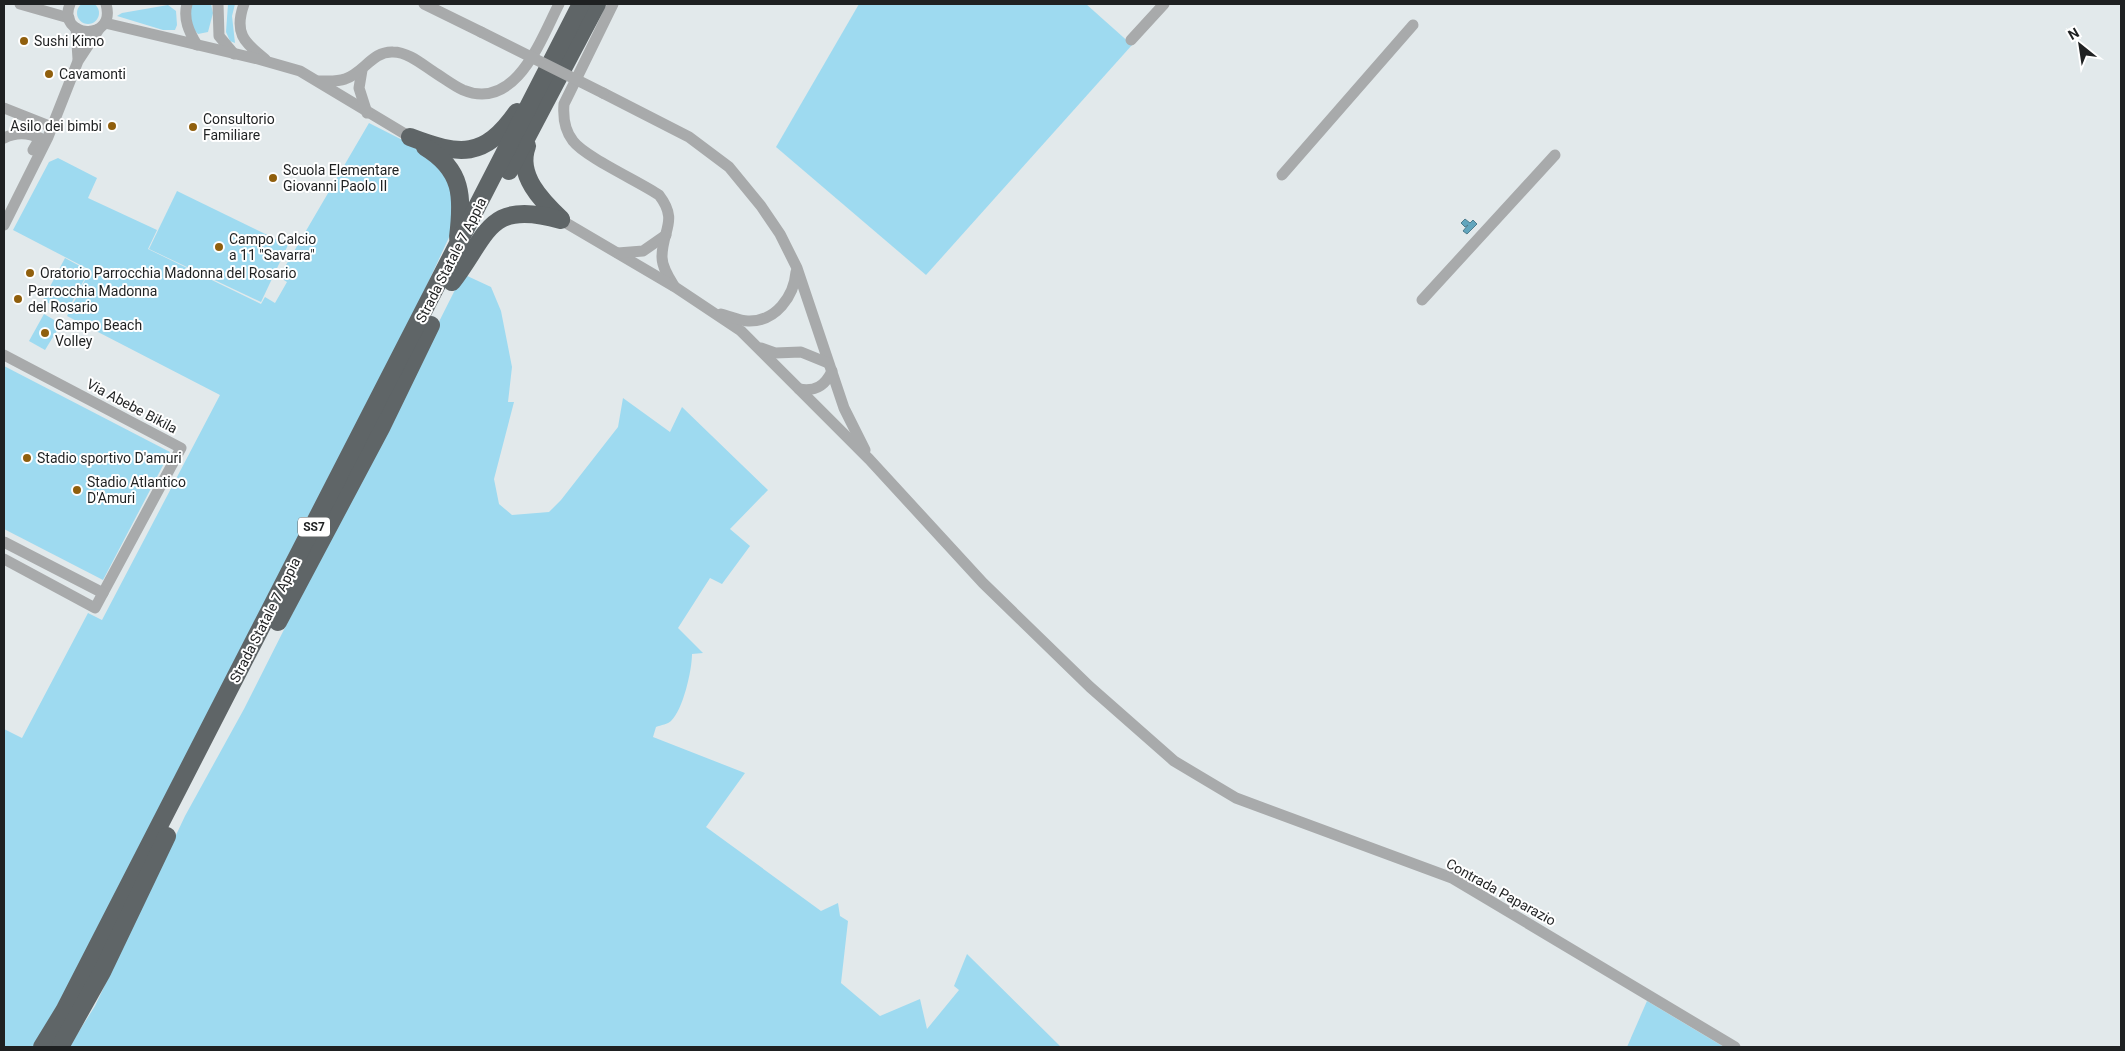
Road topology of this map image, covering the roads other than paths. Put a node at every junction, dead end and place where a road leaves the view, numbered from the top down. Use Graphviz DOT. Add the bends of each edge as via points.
graph roads {
  1 [pos="20,4"];
  2 [pos="70,4"];
  3 [pos="106,4"];
  4 [pos="187,4"];
  5 [pos="219,4"];
  6 [pos="244,4"];
  7 [pos="424,4"];
  8 [pos="559,4"];
  9 [pos="581,4"];
  10 [pos="597,4"];
  11 [pos="613,4"];
  12 [pos="1164,4"];
  13 [pos="69,18"];
  14 [pos="1413,25"];
  15 [pos="102,26"];
  16 [pos="76,28"];
  17 [pos="218,30"];
  18 [pos="1131,40"];
  19 [pos="197,45"];
  20 [pos="234,54"];
  21 [pos="78,61"];
  22 [pos="269,62"];
  23 [pos="357,76"];
  24 [pos="543,77"];
  25 [pos="317,81"];
  26 [pos="343,98"];
  27 [pos="543,106"];
  28 [pos="4,108"];
  29 [pos="368,113"];
  30 [pos="4,131"];
  31 [pos="50,132"];
  32 [pos="4,138"];
  33 [pos="410,138"];
  34 [pos="1555,155"];
  35 [pos="1282,176"];
  36 [pos="4,208"];
  37 [pos="561,220"];
  38 [pos="4,225"];
  39 [pos="660,247"];
  40 [pos="457,249"];
  41 [pos="616,253"];
  42 [pos="797,268"];
  43 [pos="644,270"];
  44 [pos="452,282"];
  45 [pos="675,287"];
  46 [pos="1422,300"];
  47 [pos="715,312"];
  48 [pos="757,347"];
  49 [pos="4,355"];
  50 [pos="830,367"];
  51 [pos="799,389"];
  52 [pos="869,458"];
  53 [pos="4,542"];
  54 [pos="23,552"];
  55 [pos="4,559"];
  56 [pos="16,566"];
  57 [pos="103,593"];
  58 [pos="42,1047"];
  59 [pos="60,1047"];
  60 [pos="1735,1047"];
  1 -- 13 [label="street"];
  2 -- 13 [label="street"];
  3 -- 15 [label="street" via="108,10"];
  4 -- 19 [label="street" via="186,20"];
  5 -- 17 [label="street"];
  6 -- 22 [label="street" via="240,30 248,46"];
  7 -- 42 [label="street, bridge" via="689,137 729,167 780,234"];
  8 -- 23 [label="street" via="524,71 504,88 489,93 464,91 406,54 394,52 377,56"];
  9 -- 24 [label="highway, Strada Statale 7 Appia / SS7"];
  10 -- 27 [label="highway, Strada Statale 7 Appia / SS7"];
  11 -- 39 [label="street" via="564,104 563,115 573,142 588,154 659,194 669,211 670,222"];
  12 -- 18 [label="street"];
  13 -- 16 [label="street"];
  14 -- 35 [label="street"];
  15 -- 16 [label="street" via="91,32"];
  15 -- 19 [label="street"];
  15 -- 21 [label="street"];
  16 -- 21 [label="street"];
  17 -- 19 [label="street"];
  17 -- 20 [label="street" via="225,46"];
  19 -- 20 [label="street"];
  20 -- 22 [label="street"];
  21 -- 31 [label="street"];
  22 -- 25 [label="street" via="300,71"];
  23 -- 25 [label="street" via="338,81"];
  23 -- 26 [label="street"];
  23 -- 29 [label="street" via="360,96"];
  24 -- 33 [label="highway" via="506,127 483,145 469,151 454,151"];
  24 -- 40 [label="highway, Strada Statale 7 Appia / SS7"];
  25 -- 26 [label="street"];
  26 -- 29 [label="street"];
  27 -- 37 [label="highway" via="525,151 525,168 542,202"];
  27 -- 44 [label="highway, Strada Statale 7 Appia / SS7"];
  28 -- 31 [label="street"];
  29 -- 33 [label="street"];
  30 -- 31 [label="street" via="16,128"];
  31 -- 38 [label="street"];
  32 -- 36 [label="street" via="24,133 40,138"];
  33 -- 40 [label="highway" via="445,162 460,190 462,207"];
  34 -- 46 [label="street"];
  37 -- 41 [label="street"];
  37 -- 44 [label="highway" via="526,213 499,220 479,239"];
  39 -- 41 [label="street"];
  39 -- 43 [label="street"];
  39 -- 45 [label="street" via="662,260"];
  40 -- 58 [label="highway, Strada Statale 7 Appia / SS7" via="64,1012"];
  41 -- 43 [label="street"];
  42 -- 47 [label="street" via="790,297 765,318 748,321"];
  42 -- 50 [label="street"];
  43 -- 45 [label="street"];
  44 -- 59 [label="highway, Strada Statale 7 Appia / SS7" via="381,428 187,794 102,972"];
  45 -- 47 [label="street"];
  47 -- 48 [label="street"];
  48 -- 50 [label="street" via="775,353 801,352"];
  48 -- 51 [label="street"];
  49 -- 57 [label="street, Via Abebe Bikila" via="181,448"];
  50 -- 51 [label="street" via="828,379 816,389"];
  50 -- 52 [label="street" via="844,408"];
  51 -- 52 [label="street"];
  52 -- 60 [label="street, Contrada Paparazio" via="983,583 1090,687 1174,761 1236,798 1452,878"];
  53 -- 54 [label="street"];
  54 -- 56 [label="street"];
  54 -- 57 [label="street"];
  55 -- 56 [label="street"];
  56 -- 57 [label="street" via="95,608"];
}
